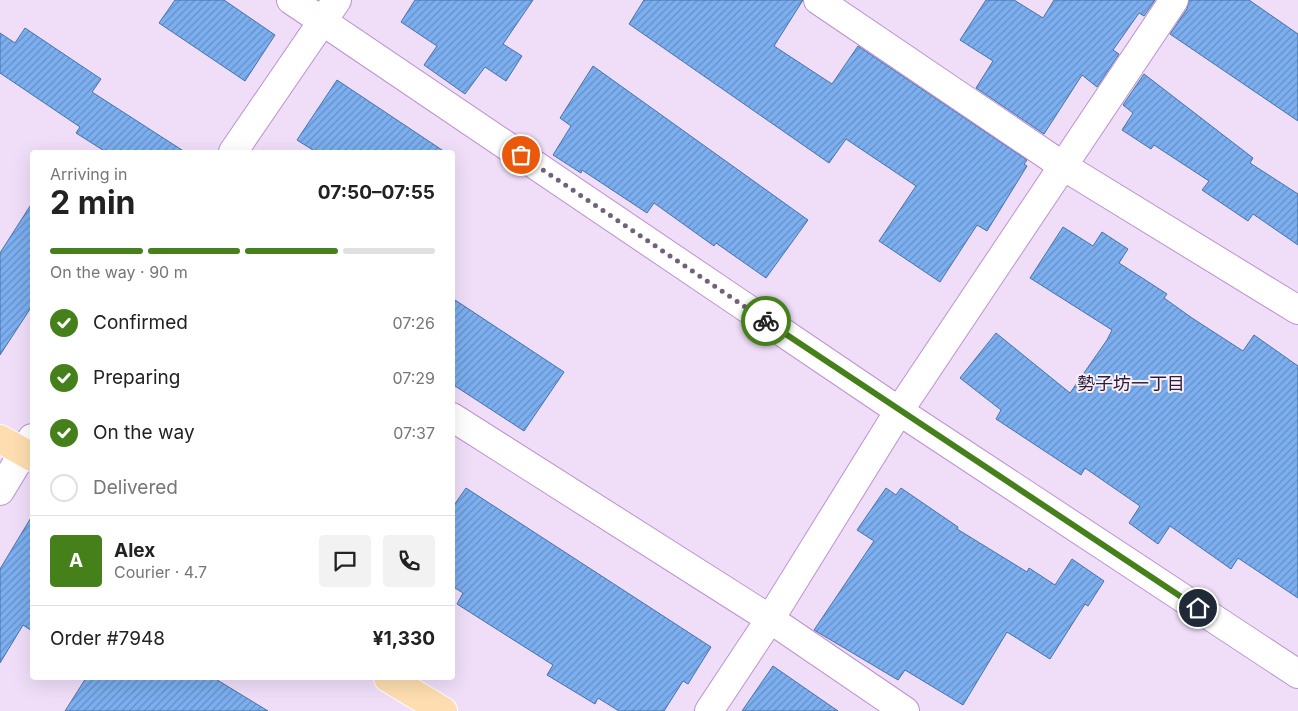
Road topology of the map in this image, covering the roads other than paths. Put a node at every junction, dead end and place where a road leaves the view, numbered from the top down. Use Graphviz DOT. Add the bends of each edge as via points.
graph roads {
  1 [pos="291,0"];
  2 [pos="818,0"];
  3 [pos="1174,0"];
  4 [pos="330,11"];
  5 [pos="234,150"];
  6 [pos="1063,166"];
  7 [pos="1298,310"];
  8 [pos="899,411"];
  9 [pos="455,419"];
  10 [pos="22,446"];
  11 [pos="0,491"];
  12 [pos="770,619"];
  13 [pos="1298,674"];
  14 [pos="391,680"];
  15 [pos="443,711"];
  16 [pos="709,711"];
  17 [pos="906,711"];
  1 -- 4 [label="street"];
  2 -- 6 [label="street"];
  3 -- 6 [label="street"];
  4 -- 5 [label="street"];
  4 -- 8 [label="street"];
  6 -- 7 [label="street"];
  6 -- 8 [label="street"];
  8 -- 12 [label="street"];
  8 -- 13 [label="street"];
  9 -- 12 [label="street"];
  10 -- 11 [label="street"];
  12 -- 16 [label="street"];
  12 -- 17 [label="street"];
  14 -- 15 [label="main road"];
}
